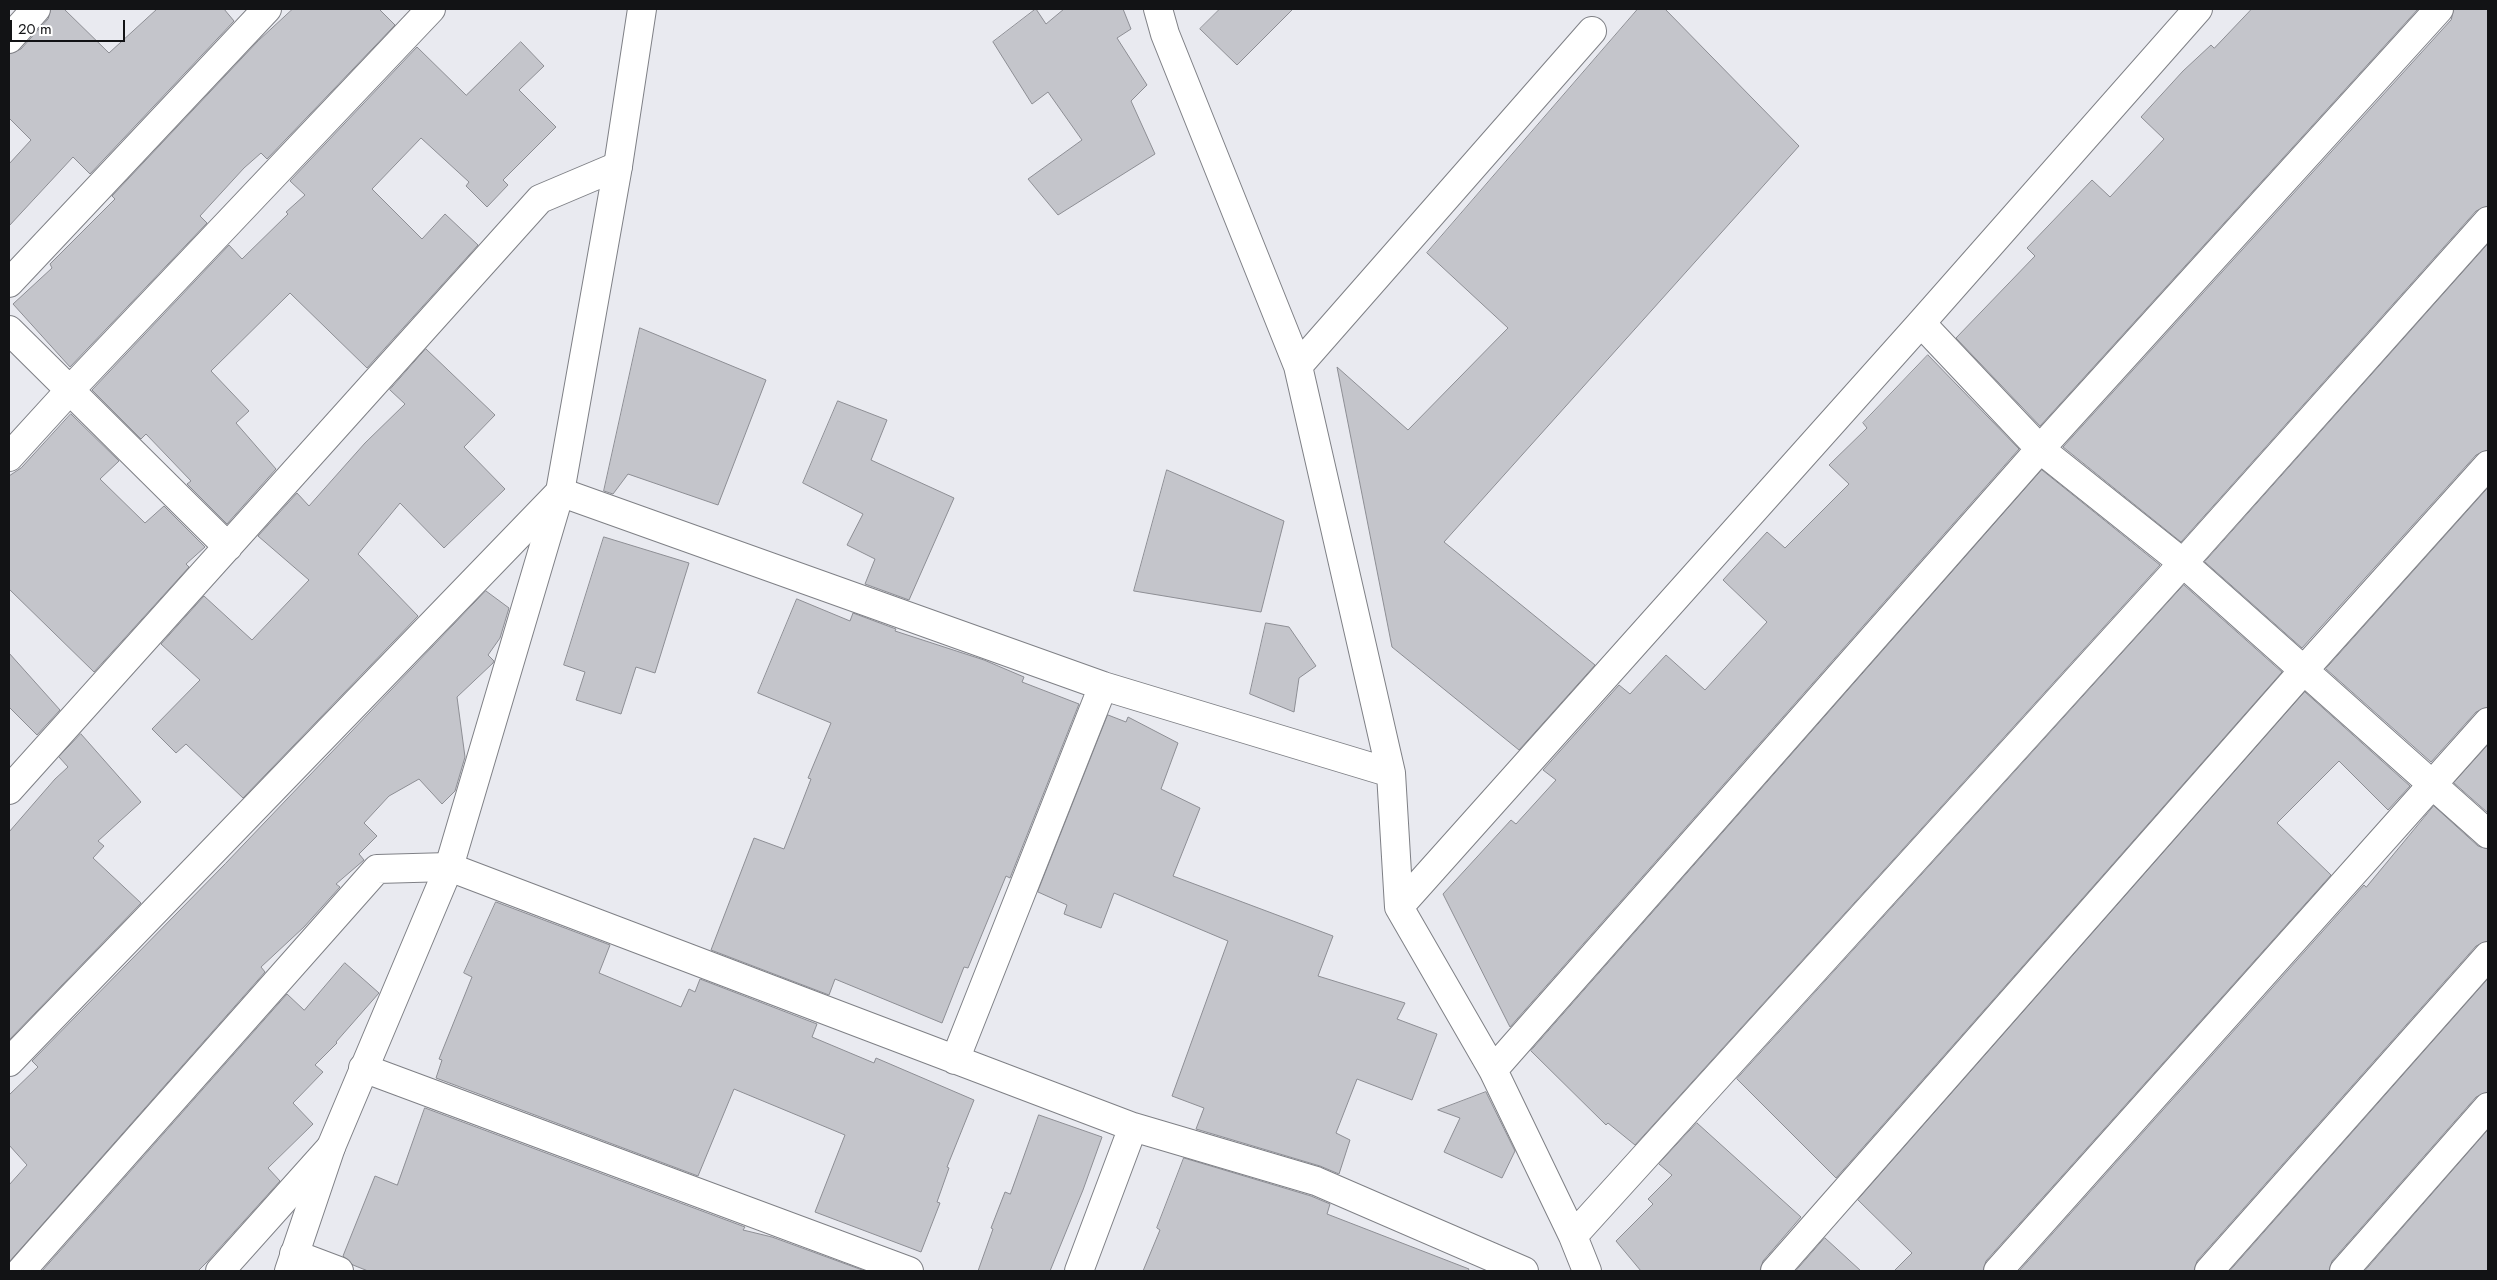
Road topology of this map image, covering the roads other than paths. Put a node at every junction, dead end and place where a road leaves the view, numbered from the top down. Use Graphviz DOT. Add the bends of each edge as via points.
graph roads {
  1 [pos="36,9"];
  2 [pos="267,9"];
  3 [pos="431,9"];
  4 [pos="642,9"];
  5 [pos="1158,9"];
  6 [pos="2198,9"];
  7 [pos="2438,9"];
  8 [pos="1592,31"];
  9 [pos="9,39"];
  10 [pos="618,166"];
  11 [pos="2488,221"];
  12 [pos="9,282"];
  13 [pos="1921,323"];
  14 [pos="9,330"];
  15 [pos="1298,366"];
  16 [pos="70,390"];
  17 [pos="2040,449"];
  18 [pos="9,457"];
  19 [pos="2488,465"];
  20 [pos="560,492"];
  21 [pos="228,547"];
  22 [pos="2183,563"];
  23 [pos="2303,671"];
  24 [pos="1103,686"];
  25 [pos="2488,722"];
  26 [pos="1391,773"];
  27 [pos="2433,785"];
  28 [pos="9,790"];
  29 [pos="2488,834"];
  30 [pos="449,867"];
  31 [pos="1399,907"];
  32 [pos="2488,956"];
  33 [pos="955,1060"];
  34 [pos="9,1062"];
  35 [pos="363,1068"];
  36 [pos="1493,1070"];
  37 [pos="2488,1107"];
  38 [pos="1133,1127"];
  39 [pos="331,1147"];
  40 [pos="1573,1236"];
  41 [pos="291,1263"];
  42 [pos="21,1271"];
  43 [pos="220,1271"];
  44 [pos="339,1271"];
  45 [pos="909,1271"];
  46 [pos="1079,1271"];
  47 [pos="1524,1271"];
  48 [pos="1587,1271"];
  49 [pos="1775,1271"];
  50 [pos="1998,1271"];
  51 [pos="2209,1271"];
  52 [pos="2344,1271"];
  1 -- 9 [label="street"];
  2 -- 12 [label="street"];
  3 -- 16 [label="street"];
  4 -- 10 [label="street"];
  5 -- 15 [label="street" via="1169,44"];
  6 -- 13 [label="street"];
  7 -- 17 [label="street"];
  8 -- 15 [label="street"];
  10 -- 20 [label="street"];
  10 -- 21 [label="street" via="540,199"];
  11 -- 22 [label="street"];
  13 -- 17 [label="street"];
  13 -- 31 [label="street"];
  14 -- 16 [label="street"];
  15 -- 26 [label="street"];
  16 -- 18 [label="street"];
  16 -- 21 [label="street"];
  17 -- 22 [label="street"];
  17 -- 36 [label="street"];
  19 -- 23 [label="street"];
  20 -- 24 [label="street"];
  20 -- 30 [label="street"];
  20 -- 34 [label="street"];
  21 -- 28 [label="street"];
  22 -- 23 [label="street"];
  22 -- 40 [label="street"];
  23 -- 27 [label="street"];
  23 -- 49 [label="street"];
  24 -- 26 [label="street"];
  24 -- 33 [label="street"];
  25 -- 27 [label="street"];
  26 -- 31 [label="street"];
  27 -- 29 [label="street"];
  27 -- 50 [label="street"];
  30 -- 33 [label="street"];
  30 -- 35 [label="street"];
  30 -- 42 [label="street" via="377,869"];
  31 -- 36 [label="street"];
  32 -- 51 [label="street"];
  33 -- 38 [label="street"];
  35 -- 39 [label="street"];
  35 -- 45 [label="street"];
  36 -- 40 [label="street"];
  37 -- 52 [label="street"];
  38 -- 46 [label="street"];
  38 -- 47 [label="street" via="1316,1181"];
  39 -- 41 [label="street"];
  39 -- 43 [label="street"];
  40 -- 48 [label="street"];
  41 -- 44 [label="street"];
}
